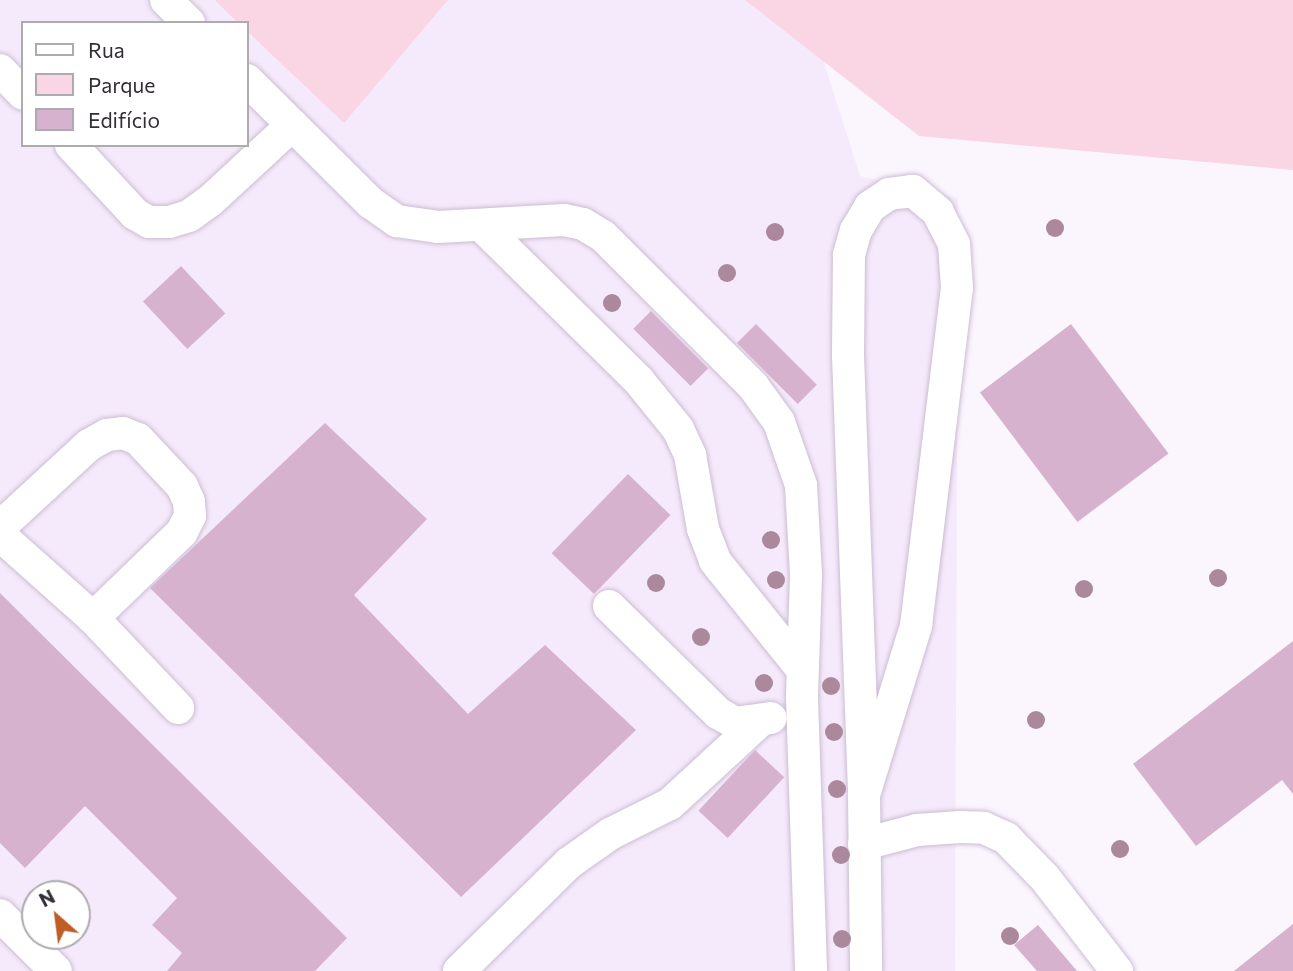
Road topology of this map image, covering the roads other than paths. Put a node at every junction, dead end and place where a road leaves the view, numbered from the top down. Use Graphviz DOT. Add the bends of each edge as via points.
graph roads {
  1 [pos="166,0"];
  2 [pos="187,21"];
  3 [pos="0,69"];
  4 [pos="248,81"];
  5 [pos="21,92"];
  6 [pos="292,125"];
  7 [pos="73,147"];
  8 [pos="482,226"];
  9 [pos="0,527"];
  10 [pos="0,535"];
  11 [pos="609,606"];
  12 [pos="93,618"];
  13 [pos="802,683"];
  14 [pos="178,708"];
  15 [pos="760,721"];
  16 [pos="864,795"];
  17 [pos="864,844"];
  18 [pos="0,915"];
  19 [pos="809,969"];
  20 [pos="56,971"];
  21 [pos="459,971"];
  22 [pos="866,971"];
  23 [pos="1117,971"];
  1 -- 2 [label="lane"];
  3 -- 5 [label="lane"];
  4 -- 6 [label="lane"];
  6 -- 7 [label="lane" via="210,201 189,216 169,222 149,222 135,214"];
  6 -- 8 [label="lane" via="371,203 397,221 438,228"];
  8 -- 13 [label="lane" via="639,381 678,429 690,455 703,529 715,561"];
  8 -- 13 [label="lane" via="564,220 583,223 603,236 753,386 779,422 801,485 806,575"];
  9 -- 12 [label="lane" via="89,445 123,433 138,439 182,486 190,516 182,532"];
  10 -- 12 [label="lane"];
  11 -- 15 [label="lane" via="718,713 735,723"];
  12 -- 14 [label="lane"];
  13 -- 15 [label="lane" via="780,715"];
  13 -- 19 [label="lane"];
  15 -- 21 [label="lane" via="670,804 610,834 569,863"];
  16 -- 16 [label="lane" via="916,626 957,288 954,244 938,212 913,191 889,194 870,207 856,230 849,255 848,355"];
  16 -- 17 [label="lane"];
  17 -- 22 [label="lane"];
  17 -- 23 [label="lane" via="917,830 960,827 984,828 1006,838 1045,878"];
  18 -- 20 [label="lane"];
}
